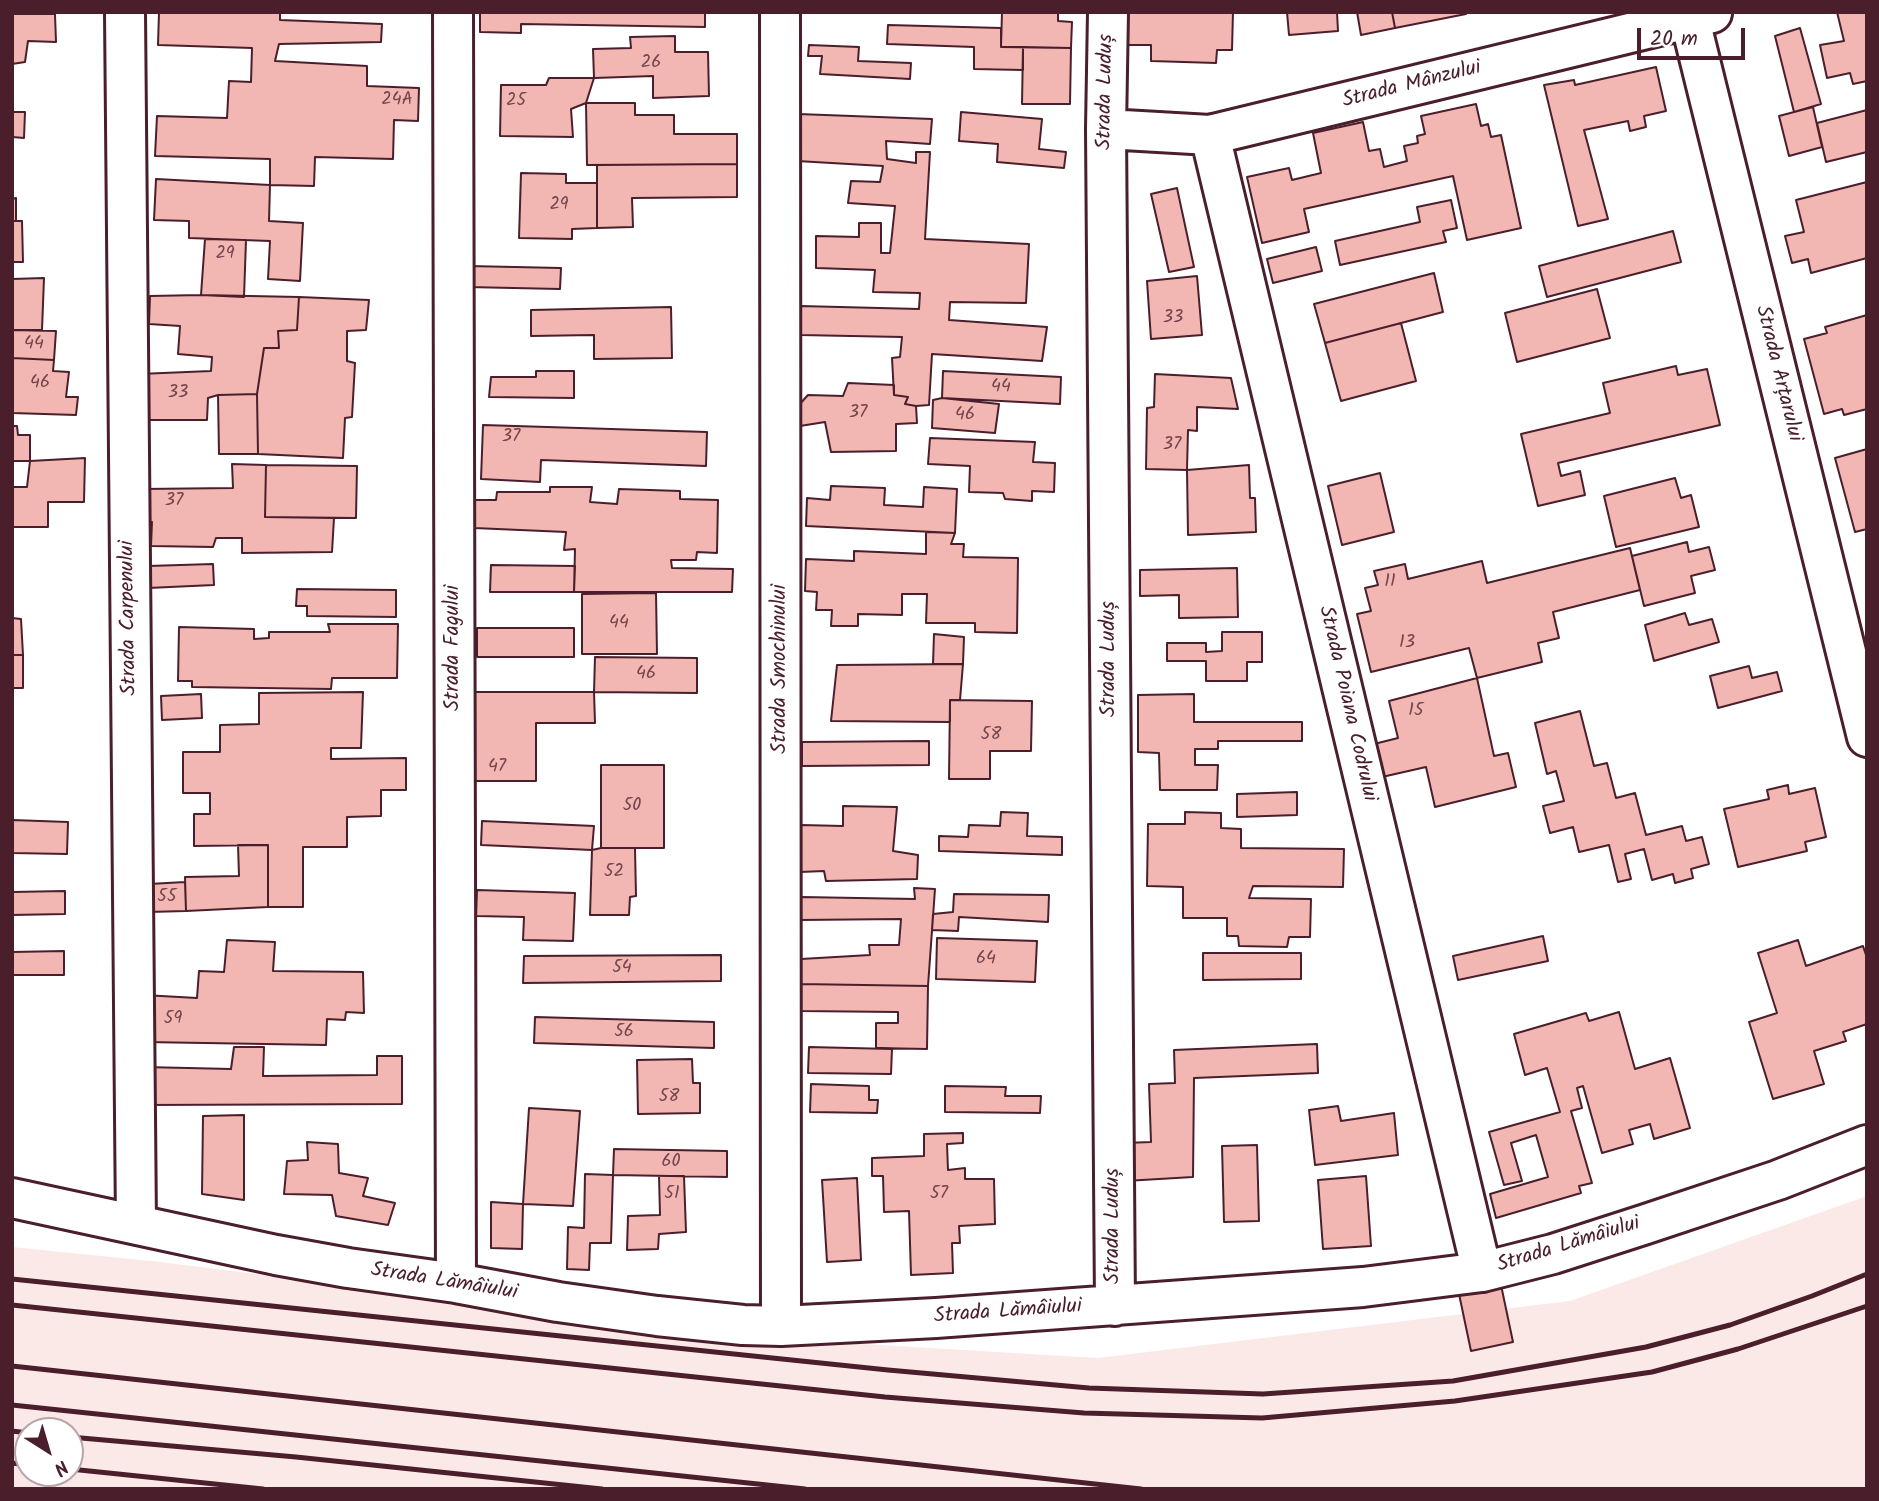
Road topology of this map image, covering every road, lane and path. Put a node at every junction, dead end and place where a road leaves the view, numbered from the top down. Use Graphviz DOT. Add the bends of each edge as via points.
graph roads {
  1 [pos="125,12"];
  2 [pos="453,12"];
  3 [pos="780,12"];
  4 [pos="1108,12"];
  5 [pos="1697,14"];
  6 [pos="1106,129"];
  7 [pos="1210,135"];
  8 [pos="1867,737"];
  9 [pos="1867,1145"];
  10 [pos="12,1198"];
  11 [pos="136,1224"];
  12 [pos="1482,1272"];
  13 [pos="456,1283"];
  14 [pos="1115,1306"];
  15 [pos="781,1326"];
  1 -- 11 [label="street, Strada Carpenului"];
  2 -- 13 [label="street, Strada Fagului"];
  3 -- 15 [label="street, Strada Smochinului"];
  4 -- 6 [label="street, Strada Luduș"];
  5 -- 7 [label="street, Strada Mânzului"];
  5 -- 8 [label="street, Strada Arțarului"];
  6 -- 7 [label="street, Strada Mânzului"];
  6 -- 14 [label="street, Strada Luduș"];
  7 -- 12 [label="street, Strada Poiana Codrului"];
  9 -- 12 [label="street, Strada Lămâiului" via="1646,1224"];
  10 -- 11 [label="street, Strada Lămâiului"];
  11 -- 13 [label="street, Strada Lămâiului" via="276,1255"];
  12 -- 14 [label="street, Strada Lămâiului" via="1372,1286"];
  13 -- 15 [label="street, Strada Lămâiului" via="645,1314"];
  14 -- 15 [label="street, Strada Lămâiului"];
}
